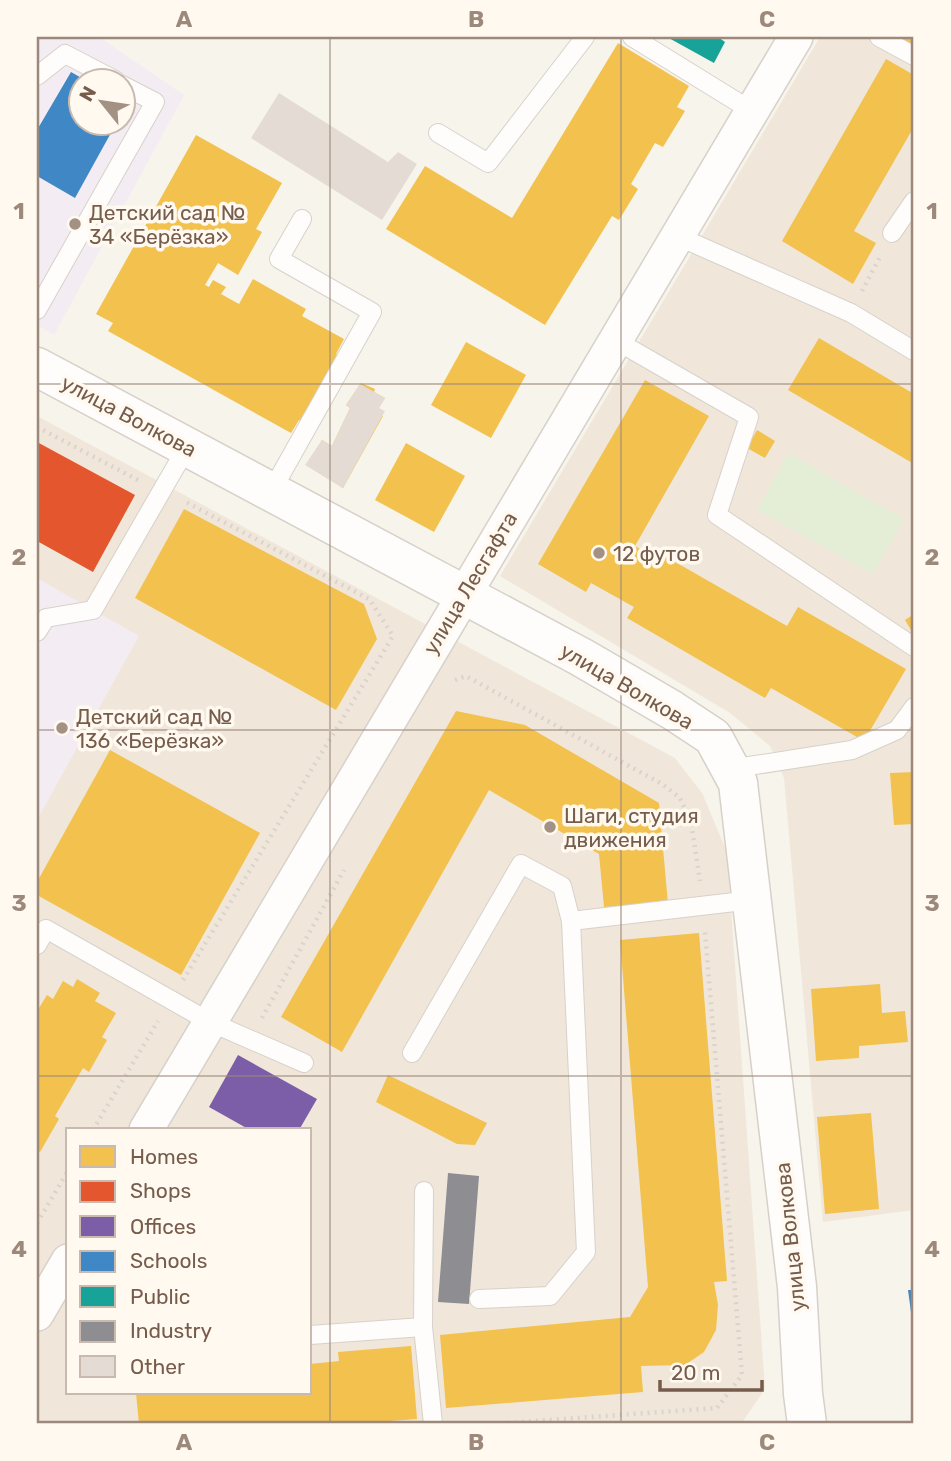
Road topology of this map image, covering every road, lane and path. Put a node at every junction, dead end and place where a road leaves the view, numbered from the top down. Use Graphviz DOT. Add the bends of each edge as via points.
graph roads {
  1 [pos="585,37"];
  2 [pos="632,37"];
  3 [pos="796,37"];
  4 [pos="879,37"];
  5 [pos="914,56"];
  6 [pos="88,66"];
  7 [pos="37,76"];
  8 [pos="136,92"];
  9 [pos="752,111"];
  10 [pos="438,133"];
  11 [pos="136,135"];
  12 [pos="136,136"];
  13 [pos="914,201"];
  14 [pos="302,219"];
  15 [pos="892,233"];
  16 [pos="677,236"];
  17 [pos="37,310"];
  18 [pos="851,313"];
  19 [pos="615,340"];
  20 [pos="914,351"];
  21 [pos="37,367"];
  22 [pos="37,427"];
  23 [pos="187,447"];
  24 [pos="162,489"];
  25 [pos="271,492"];
  26 [pos="463,595"];
  27 [pos="40,621"];
  28 [pos="914,647"];
  29 [pos="446,683"];
  30 [pos="914,707"];
  31 [pos="730,769"];
  32 [pos="752,900"];
  33 [pos="703,906"];
  34 [pos="570,921"];
  35 [pos="40,933"];
  36 [pos="171,1000"];
  37 [pos="210,1022"];
  38 [pos="412,1053"];
  39 [pos="304,1062"];
  40 [pos="94,1128"];
  41 [pos="147,1128"];
  42 [pos="66,1174"];
  43 [pos="424,1191"];
  44 [pos="37,1223"];
  45 [pos="66,1264"];
  46 [pos="479,1299"];
  47 [pos="37,1314"];
  48 [pos="423,1327"];
  49 [pos="312,1335"];
  50 [pos="433,1424"];
  51 [pos="494,1424"];
  52 [pos="807,1424"];
  1 -- 10 [label="lane" via="488,163"];
  2 -- 9 [label="lane"];
  3 -- 9 [label="street, улица Лесгафта"];
  4 -- 5 [label="lane"];
  6 -- 7 [label="lane" via="65,54"];
  8 -- 11 [label="lane" via="155,102"];
  9 -- 16 [label="street, улица Лесгафта"];
  12 -- 17 [label="lane"];
  13 -- 15 [label="lane"];
  14 -- 25 [label="lane" via="279,259 372,312"];
  15 -- 18 [label="path"];
  16 -- 18 [label="lane"];
  16 -- 19 [label="street, улица Лесгафта"];
  18 -- 20 [label="lane"];
  19 -- 26 [label="street, улица Лесгафта"];
  19 -- 28 [label="lane" via="749,417 717,515"];
  21 -- 23 [label="main road, улица Волкова"];
  22 -- 24 [label="path"];
  23 -- 24 [label="lane"];
  23 -- 25 [label="main road, улица Волкова"];
  24 -- 27 [label="lane" via="93,610"];
  24 -- 36 [label="path" via="369,599 393,636"];
  25 -- 26 [label="main road, улица Волкова"];
  26 -- 31 [label="main road, улица Волкова" via="672,710 713,737"];
  26 -- 37 [label="street, улица Лесгафта"];
  29 -- 33 [label="path" via="466,676 680,798 691,822"];
  30 -- 31 [label="lane" via="897,730 852,750"];
  31 -- 32 [label="main road, улица Волкова" via="737,783"];
  32 -- 33 [label="lane"];
  32 -- 52 [label="main road, улица Волкова" via="797,1287"];
  33 -- 34 [label="lane"];
  33 -- 51 [label="path" via="741,1375 717,1408"];
  34 -- 38 [label="lane" via="562,886 521,864"];
  34 -- 46 [label="lane" via="586,1252 550,1296"];
  35 -- 36 [label="lane"];
  36 -- 37 [label="lane"];
  36 -- 40 [label="path"];
  37 -- 39 [label="lane"];
  37 -- 41 [label="street, улица Лесгафта"];
  42 -- 44 [label="path"];
  43 -- 48 [label="lane"];
  45 -- 47 [label="street"];
  48 -- 49 [label="lane"];
  48 -- 50 [label="lane"];
}
